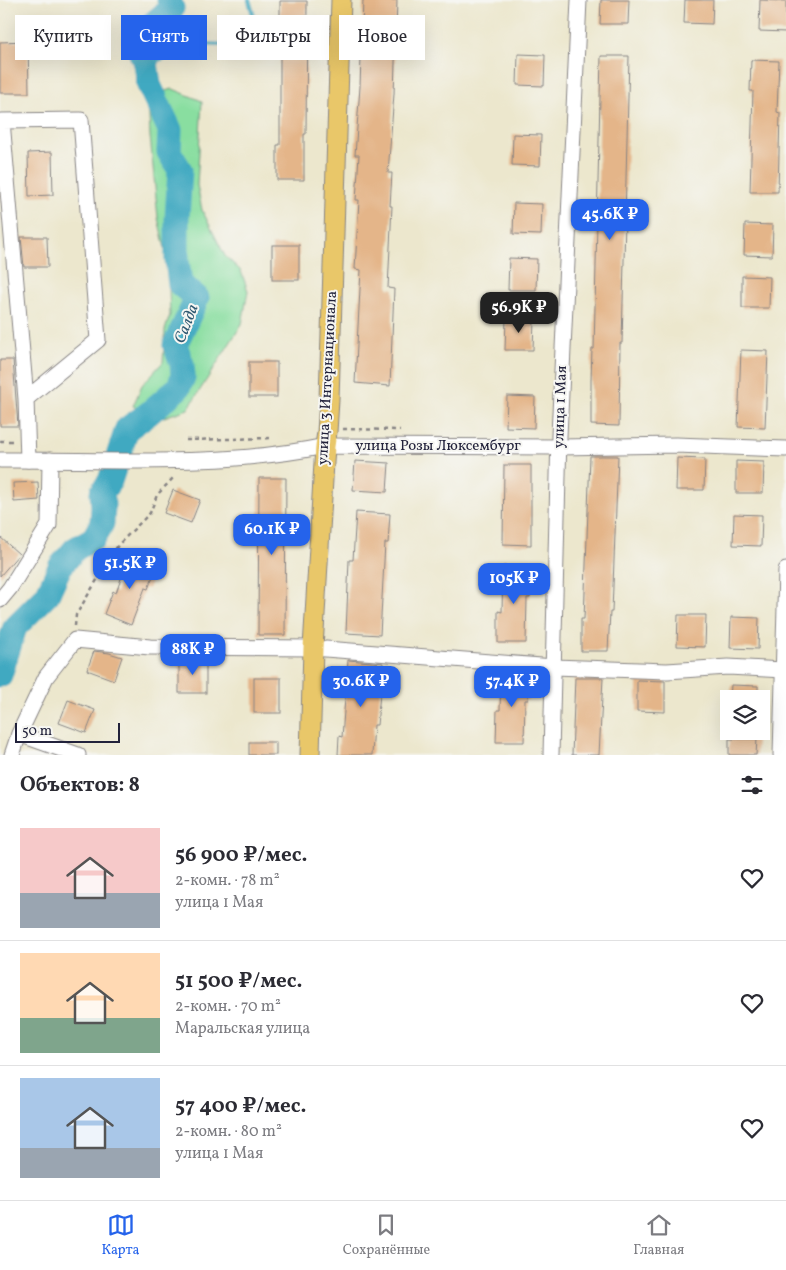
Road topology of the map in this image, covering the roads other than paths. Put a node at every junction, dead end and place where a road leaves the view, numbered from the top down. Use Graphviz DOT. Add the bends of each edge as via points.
graph roads {
  1 [pos="341,0"];
  2 [pos="579,0"];
  3 [pos="26,399"];
  4 [pos="325,446"];
  5 [pos="560,447"];
  6 [pos="786,450"];
  7 [pos="0,460"];
  8 [pos="28,460"];
  9 [pos="50,460"];
  10 [pos="786,570"];
  11 [pos="0,600"];
  12 [pos="313,648"];
  13 [pos="554,667"];
  14 [pos="783,670"];
  15 [pos="19,734"];
  16 [pos="12,755"];
  17 [pos="78,755"];
  18 [pos="310,755"];
  19 [pos="551,755"];
  20 [pos="781,755"];
  1 -- 4 [label="main road, улица 3 Интернационала"];
  2 -- 5 [label="street, улица 1 Мая"];
  3 -- 3 [label="street" via="98,340 81,120 2,121"];
  3 -- 8 [label="street"];
  4 -- 5 [label="street, улица Розы Люксембург"];
  4 -- 9 [label="street, улица Розы Люксембург" via="189,460"];
  4 -- 12 [label="main road, улица 3 Интернационала"];
  5 -- 6 [label="street, улица Розы Люксембург" via="676,445"];
  5 -- 13 [label="street, улица 1 Мая"];
  7 -- 8 [label="street, улица Розы Люксембург"];
  8 -- 9 [label="street, улица Розы Люксембург"];
  9 -- 11 [label="street" via="49,525"];
  10 -- 14 [label="street"];
  12 -- 13 [label="street"];
  12 -- 15 [label="street" via="150,647 74,640 46,678"];
  12 -- 18 [label="main road, улица 3 Интернационала"];
  13 -- 14 [label="street" via="667,671 728,667"];
  13 -- 19 [label="street, улица 1 Мая"];
  14 -- 20 [label="street"];
  15 -- 16 [label="street"];
  15 -- 17 [label="street"];
}
